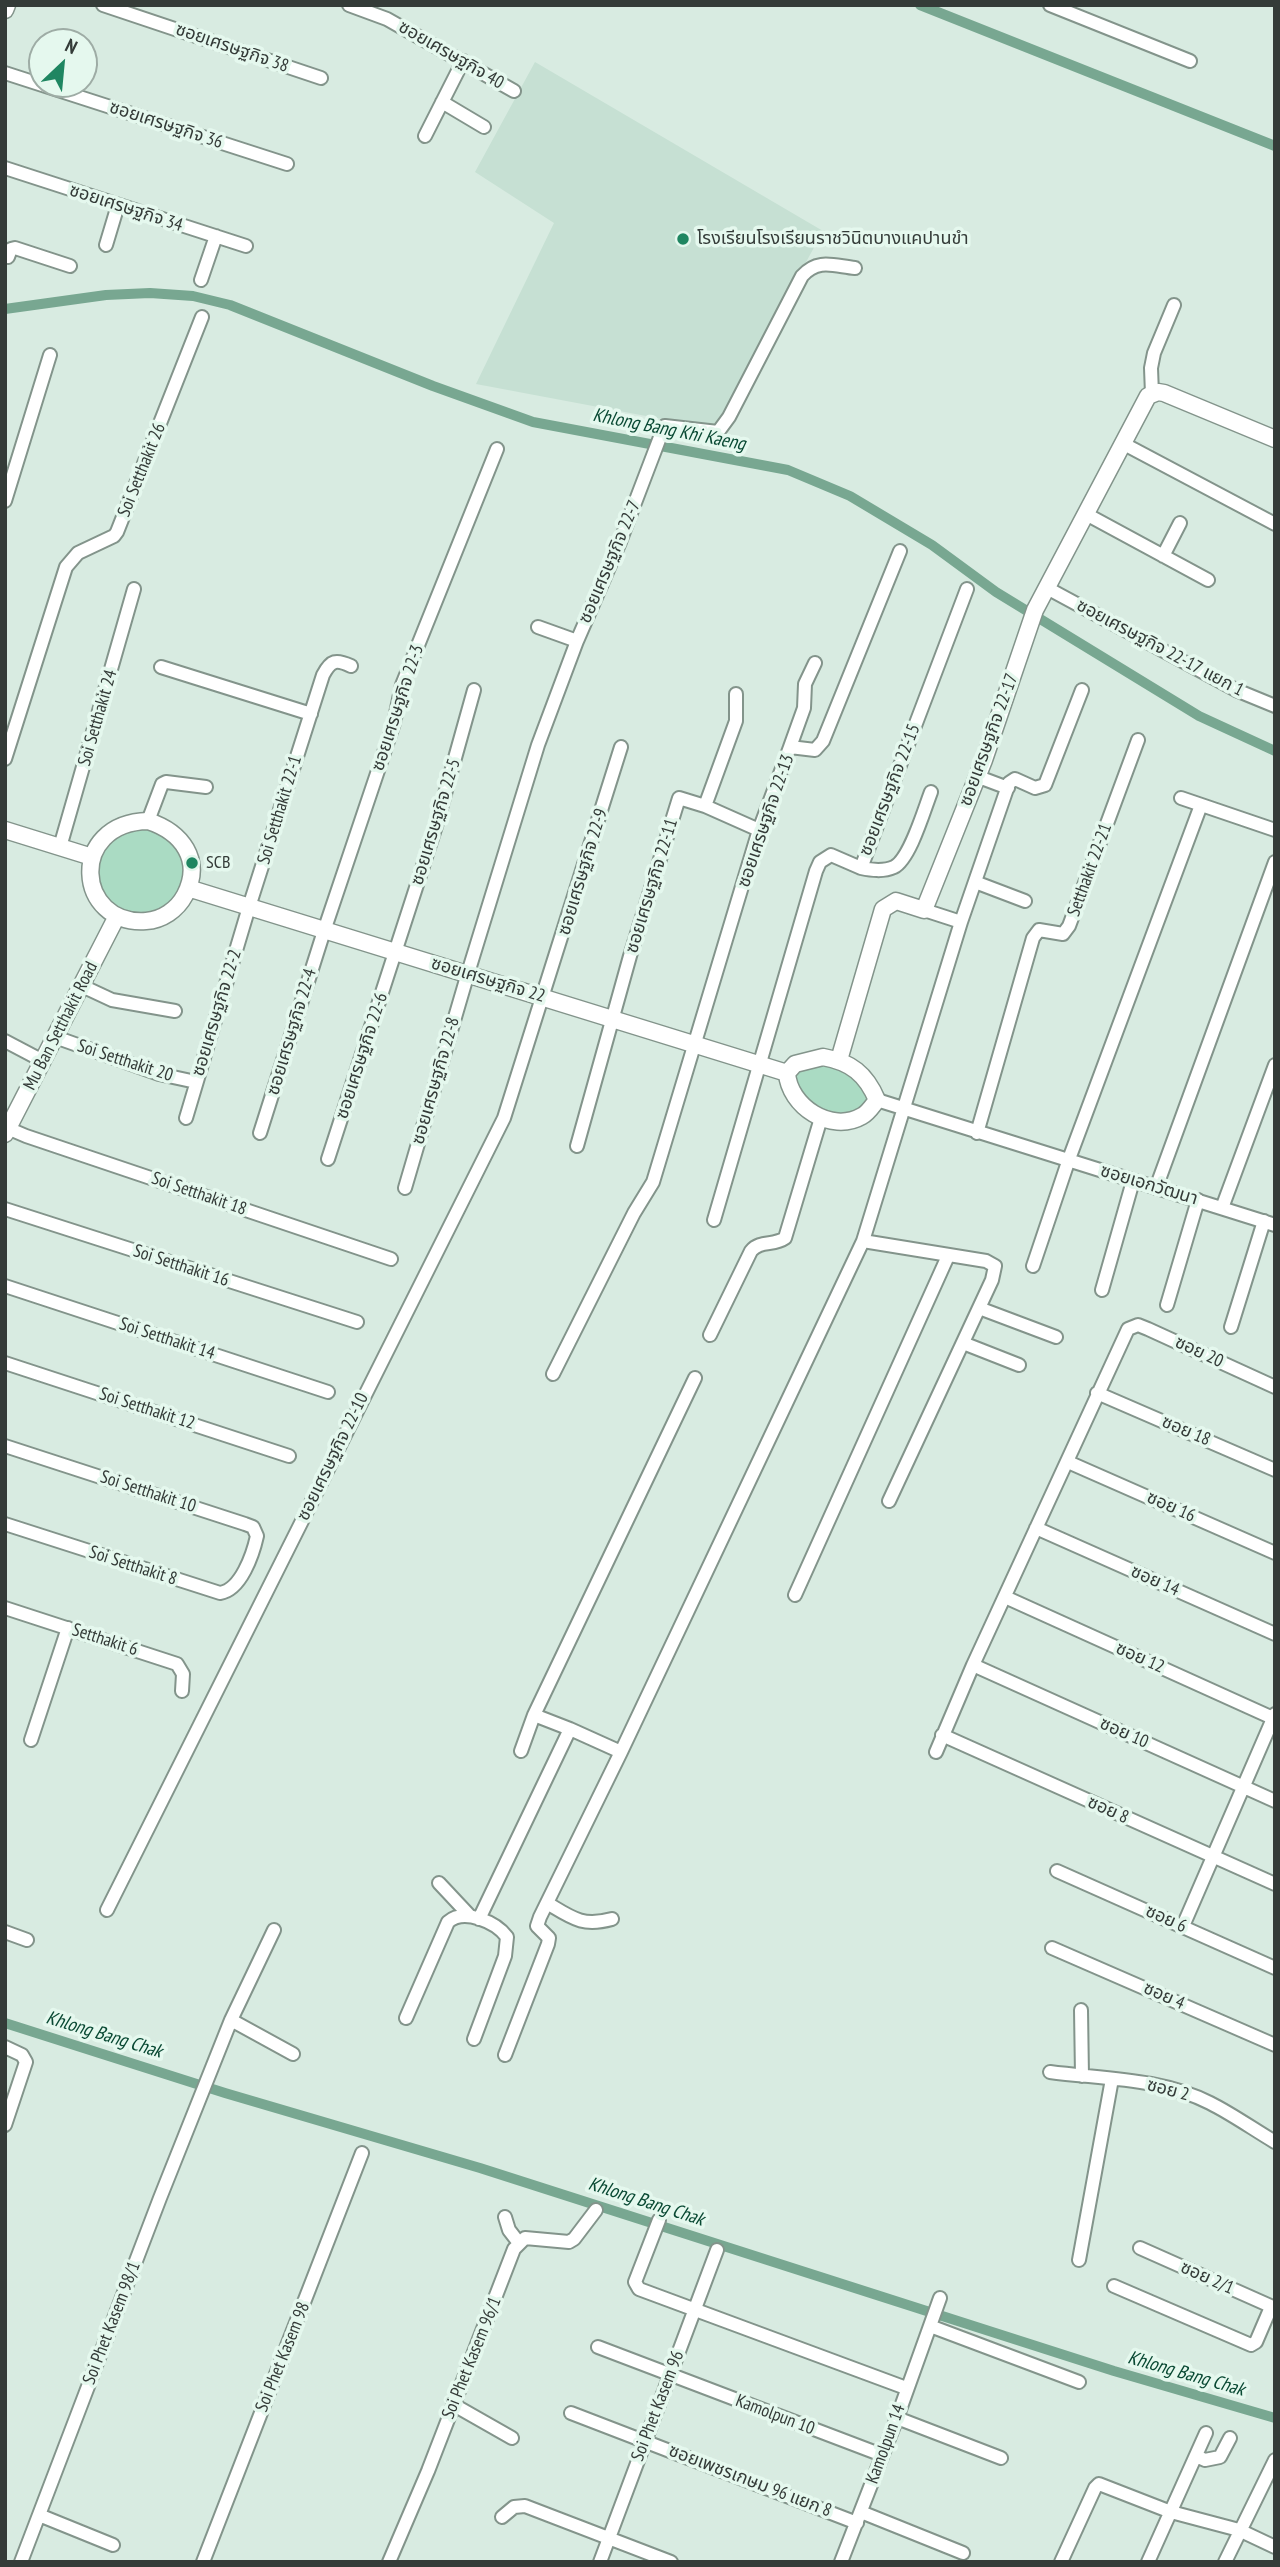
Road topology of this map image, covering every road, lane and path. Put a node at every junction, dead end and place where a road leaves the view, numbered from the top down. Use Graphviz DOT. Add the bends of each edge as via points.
graph roads {
  1 [pos="7,5"];
  2 [pos="103,5"];
  3 [pos="349,5"];
  4 [pos="1049,5"];
  5 [pos="5,10"];
  6 [pos="463,61"];
  7 [pos="1190,61"];
  8 [pos="5,73"];
  9 [pos="321,78"];
  10 [pos="514,91"];
  11 [pos="442,102"];
  12 [pos="484,127"];
  13 [pos="425,136"];
  14 [pos="287,164"];
  15 [pos="5,168"];
  16 [pos="118,205"];
  17 [pos="216,236"];
  18 [pos="106,245"];
  19 [pos="246,246"];
  20 [pos="6,260"];
  21 [pos="70,266"];
  22 [pos="855,268"];
  23 [pos="201,281"];
  24 [pos="1174,305"];
  25 [pos="202,317"];
  26 [pos="50,355"];
  27 [pos="1152,394"];
  28 [pos="1275,439"];
  29 [pos="1124,444"];
  30 [pos="497,449"];
  31 [pos="5,501"];
  32 [pos="1086,514"];
  33 [pos="1180,523"];
  34 [pos="1275,524"];
  35 [pos="900,551"];
  36 [pos="1163,556"];
  37 [pos="1208,580"];
  38 [pos="1047,588"];
  39 [pos="134,589"];
  40 [pos="967,589"];
  41 [pos="538,627"];
  42 [pos="577,641"];
  43 [pos="814,663"];
  44 [pos="351,666"];
  45 [pos="162,667"];
  46 [pos="474,690"];
  47 [pos="1082,690"];
  48 [pos="736,694"];
  49 [pos="1275,706"];
  50 [pos="310,713"];
  51 [pos="1138,740"];
  52 [pos="621,747"];
  53 [pos="790,747"];
  54 [pos="5,758"];
  55 [pos="976,776"];
  56 [pos="206,787"];
  57 [pos="1007,788"];
  58 [pos="931,792"];
  59 [pos="1181,798"];
  60 [pos="1201,804"];
  61 [pos="705,806"];
  62 [pos="148,821"];
  63 [pos="5,830"];
  64 [pos="760,830"];
  65 [pos="1275,830"];
  66 [pos="60,847"];
  67 [pos="92,858"];
  68 [pos="1275,862"];
  69 [pos="861,867"];
  70 [pos="975,882"];
  71 [pos="188,888"];
  72 [pos="1025,901"];
  73 [pos="249,907"];
  74 [pos="924,910"];
  75 [pos="116,918"];
  76 [pos="961,922"];
  77 [pos="324,931"];
  78 [pos="395,952"];
  79 [pos="468,974"];
  80 [pos="82,986"];
  81 [pos="544,997"];
  82 [pos="175,1012"];
  83 [pos="614,1019"];
  84 [pos="55,1037"];
  85 [pos="5,1041"];
  86 [pos="694,1044"];
  87 [pos="839,1060"];
  88 [pos="43,1061"];
  89 [pos="760,1065"];
  90 [pos="1275,1065"];
  91 [pos="787,1073"];
  92 [pos="196,1082"];
  93 [pos="877,1100"];
  94 [pos="902,1108"];
  95 [pos="186,1118"];
  96 [pos="821,1118"];
  97 [pos="6,1130"];
  98 [pos="260,1133"];
  99 [pos="977,1133"];
  100 [pos="577,1146"];
  101 [pos="328,1159"];
  102 [pos="1069,1159"];
  103 [pos="1132,1181"];
  104 [pos="405,1188"];
  105 [pos="1156,1188"];
  106 [pos="1198,1200"];
  107 [pos="1222,1208"];
  108 [pos="5,1209"];
  109 [pos="714,1220"];
  110 [pos="1272,1223"];
  111 [pos="863,1241"];
  112 [pos="948,1256"];
  113 [pos="391,1259"];
  114 [pos="1033,1266"];
  115 [pos="5,1286"];
  116 [pos="1102,1290"];
  117 [pos="1167,1305"];
  118 [pos="979,1308"];
  119 [pos="357,1322"];
  120 [pos="1231,1327"];
  121 [pos="710,1335"];
  122 [pos="1056,1337"];
  123 [pos="963,1343"];
  124 [pos="5,1363"];
  125 [pos="1019,1365"];
  126 [pos="553,1374"];
  127 [pos="695,1378"];
  128 [pos="1275,1387"];
  129 [pos="328,1392"];
  130 [pos="1097,1393"];
  131 [pos="5,1446"];
  132 [pos="289,1456"];
  133 [pos="1068,1462"];
  134 [pos="1275,1469"];
  135 [pos="889,1502"];
  136 [pos="5,1524"];
  137 [pos="1036,1528"];
  138 [pos="1275,1553"];
  139 [pos="246,1563"];
  140 [pos="795,1595"];
  141 [pos="1004,1597"];
  142 [pos="5,1608"];
  143 [pos="68,1628"];
  144 [pos="1275,1634"];
  145 [pos="973,1665"];
  146 [pos="182,1691"];
  147 [pos="534,1715"];
  148 [pos="1274,1717"];
  149 [pos="570,1729"];
  150 [pos="942,1735"];
  151 [pos="31,1740"];
  152 [pos="521,1751"];
  153 [pos="621,1752"];
  154 [pos="936,1752"];
  155 [pos="1243,1787"];
  156 [pos="1275,1801"];
  157 [pos="1214,1858"];
  158 [pos="1057,1871"];
  159 [pos="439,1883"];
  160 [pos="1275,1884"];
  161 [pos="547,1903"];
  162 [pos="107,1910"];
  163 [pos="474,1917"];
  164 [pos="612,1919"];
  165 [pos="1183,1926"];
  166 [pos="274,1930"];
  167 [pos="5,1932"];
  168 [pos="27,1940"];
  169 [pos="1052,1948"];
  170 [pos="1275,1968"];
  171 [pos="1081,2010"];
  172 [pos="406,2018"];
  173 [pos="231,2020"];
  174 [pos="474,2039"];
  175 [pos="1275,2045"];
  176 [pos="5,2047"];
  177 [pos="293,2054"];
  178 [pos="505,2055"];
  179 [pos="1050,2072"];
  180 [pos="1082,2076"];
  181 [pos="1112,2079"];
  182 [pos="5,2125"];
  183 [pos="1275,2142"];
  184 [pos="362,2153"];
  185 [pos="596,2210"];
  186 [pos="505,2217"];
  187 [pos="659,2220"];
  188 [pos="519,2243"];
  189 [pos="1140,2248"];
  190 [pos="717,2250"];
  191 [pos="1079,2260"];
  192 [pos="1114,2286"];
  193 [pos="940,2298"];
  194 [pos="1273,2308"];
  195 [pos="693,2309"];
  196 [pos="930,2326"];
  197 [pos="598,2347"];
  198 [pos="669,2375"];
  199 [pos="1079,2382"];
  200 [pos="906,2388"];
  201 [pos="454,2405"];
  202 [pos="571,2413"];
  203 [pos="897,2418"];
  204 [pos="1206,2432"];
  205 [pos="512,2438"];
  206 [pos="1230,2438"];
  207 [pos="644,2440"];
  208 [pos="882,2455"];
  209 [pos="1196,2456"];
  210 [pos="1001,2458"];
  211 [pos="1275,2460"];
  212 [pos="1171,2512"];
  213 [pos="39,2515"];
  214 [pos="502,2517"];
  215 [pos="859,2517"];
  216 [pos="1239,2530"];
  217 [pos="608,2538"];
  218 [pos="113,2545"];
  219 [pos="1275,2547"];
  220 [pos="963,2553"];
  221 [pos="21,2562"];
  222 [pos="203,2562"];
  223 [pos="389,2562"];
  224 [pos="600,2562"];
  225 [pos="671,2562"];
  226 [pos="841,2562"];
  227 [pos="1061,2562"];
  228 [pos="1148,2562"];
  229 [pos="1225,2562"];
  1 -- 5 [label="street"];
  2 -- 9 [label="street, ซอยเศรษฐกิจ 38"];
  3 -- 6 [label="street, ซอยเศรษฐกิจ 40" via="387,19"];
  4 -- 7 [label="street"];
  6 -- 10 [label="street, ซอยเศรษฐกิจ 40"];
  6 -- 11 [label="street"];
  8 -- 14 [label="street, ซอยเศรษฐกิจ 36"];
  11 -- 12 [label="street"];
  11 -- 13 [label="street"];
  15 -- 16 [label="street, ซอยเศรษฐกิจ 34"];
  16 -- 17 [label="street, ซอยเศรษฐกิจ 34"];
  16 -- 18 [label="street"];
  17 -- 19 [label="street, ซอยเศรษฐกิจ 34"];
  17 -- 23 [label="street"];
  20 -- 21 [label="street" via="15,248"];
  22 -- 42 [label="street, ซอยเศรษฐกิจ 22-7" via="818,264 802,276 718,432 666,426"];
  24 -- 27 [label="street" via="1153,353"];
  25 -- 54 [label="street, Soi Setthakit 26" via="117,531 78,554 66,567"];
  26 -- 31 [label="street"];
  27 -- 28 [label="street" via="1178,398"];
  27 -- 29 [label="street, ซอยเศรษฐกิจ 22-17"];
  29 -- 32 [label="street, ซอยเศรษฐกิจ 22-17"];
  29 -- 34 [label="street"];
  30 -- 77 [label="street, ซอยเศรษฐกิจ 22-3" via="402,685 394,723"];
  32 -- 36 [label="street"];
  32 -- 38 [label="street, ซอยเศรษฐกิจ 22-17"];
  33 -- 36 [label="street"];
  35 -- 53 [label="street, ซอยเศรษฐกิจ 22-13" via="823,741 815,750"];
  36 -- 37 [label="street"];
  38 -- 49 [label="street, ซอยเศรษฐกิจ 22-17 แยก 1" via="1236,690"];
  38 -- 55 [label="street, ซอยเศรษฐกิจ 22-17"];
  39 -- 66 [label="street, Soi Setthakit 24"];
  40 -- 69 [label="street, ซอยเศรษฐกิจ 22-15"];
  41 -- 42 [label="street"];
  42 -- 79 [label="street, ซอยเศรษฐกิจ 22-7" via="538,745"];
  43 -- 53 [label="street"];
  44 -- 50 [label="street, Soi Setthakit 22-1" via="338,660 329,664"];
  45 -- 50 [label="street"];
  46 -- 78 [label="street, ซอยเศรษฐกิจ 22-5"];
  47 -- 57 [label="street" via="1045,785 1035,788 1015,779"];
  48 -- 61 [label="street" via="736,721"];
  50 -- 73 [label="street, Soi Setthakit 22-1"];
  51 -- 99 [label="street, Setthakit 22-21" via="1069,926 1063,934 1039,930 1033,938"];
  52 -- 81 [label="street, ซอยเศรษฐกิจ 22-9"];
  53 -- 64 [label="street, ซอยเศรษฐกิจ 22-13"];
  55 -- 57 [label="street"];
  55 -- 74 [label="street, ซอยเศรษฐกิจ 22-17"];
  56 -- 62 [label="street" via="162,783"];
  57 -- 70 [label="street"];
  58 -- 69 [label="street" via="899,864 883,870"];
  59 -- 60 [label="street"];
  60 -- 65 [label="street"];
  60 -- 102 [label="street"];
  61 -- 64 [label="street, ซอยเศรษฐกิจ 22-11"];
  61 -- 83 [label="street, ซอยเศรษฐกิจ 22-11" via="679,798"];
  62 -- 67 [label="street" via="114,828 100,840"];
  62 -- 71 [label="street" via="165,827 183,843 191,869"];
  63 -- 66 [label="street"];
  64 -- 86 [label="street, ซอยเศรษฐกิจ 22-13"];
  66 -- 67 [label="street"];
  67 -- 75 [label="street" via="90,880 100,902"];
  68 -- 105 [label="street"];
  69 -- 89 [label="street, ซอยเศรษฐกิจ 22-15" via="831,855 820,862"];
  70 -- 72 [label="street"];
  70 -- 76 [label="street"];
  71 -- 73 [label="street, ซอยเศรษฐกิจ 22"];
  71 -- 75 [label="street" via="169,914 136,922"];
  73 -- 77 [label="street, ซอยเศรษฐกิจ 22"];
  73 -- 92 [label="street, ซอยเศรษฐกิจ 22-2"];
  74 -- 76 [label="street"];
  74 -- 87 [label="street" via="896,901 883,909"];
  75 -- 80 [label="street, Mu Ban Setthakit Road"];
  76 -- 94 [label="street"];
  77 -- 78 [label="street, ซอยเศรษฐกิจ 22"];
  77 -- 98 [label="street, ซอยเศรษฐกิจ 22-4"];
  78 -- 79 [label="street, ซอยเศรษฐกิจ 22"];
  78 -- 101 [label="street, ซอยเศรษฐกิจ 22-6"];
  79 -- 81 [label="street, ซอยเศรษฐกิจ 22"];
  79 -- 104 [label="street, ซอยเศรษฐกิจ 22-8"];
  80 -- 82 [label="street" via="112,1000"];
  80 -- 84 [label="street, Mu Ban Setthakit Road"];
  81 -- 83 [label="street, ซอยเศรษฐกิจ 22"];
  81 -- 162 [label="street, ซอยเศรษฐกิจ 22-10" via="504,1118"];
  83 -- 86 [label="street, ซอยเศรษฐกิจ 22"];
  83 -- 100 [label="street"];
  84 -- 88 [label="street, Mu Ban Setthakit Road"];
  84 -- 92 [label="street, Soi Setthakit 20" via="159,1074"];
  85 -- 88 [label="street"];
  86 -- 89 [label="street, ซอยเศรษฐกิจ 22"];
  86 -- 126 [label="street, ซอยเศรษฐกิจ 22-13" via="653,1182"];
  87 -- 91 [label="street" via="805,1060"];
  87 -- 93 [label="street" via="870,1083"];
  88 -- 97 [label="street, Mu Ban Setthakit Road"];
  89 -- 91 [label="street, ซอยเศรษฐกิจ 22"];
  89 -- 109 [label="street"];
  90 -- 107 [label="street"];
  91 -- 96 [label="street" via="795,1097"];
  92 -- 95 [label="street, ซอยเศรษฐกิจ 22-2"];
  93 -- 94 [label="street"];
  93 -- 96 [label="street" via="863,1116 840,1121"];
  94 -- 99 [label="street"];
  94 -- 111 [label="street"];
  96 -- 121 [label="street" via="785,1238 751,1251"];
  97 -- 113 [label="street, Soi Setthakit 18"];
  99 -- 102 [label="street, ซอยเอกวัฒนา"];
  102 -- 103 [label="street, ซอยเอกวัฒนา"];
  102 -- 114 [label="street"];
  103 -- 105 [label="street, ซอยเอกวัฒนา"];
  103 -- 116 [label="street"];
  105 -- 106 [label="street, ซอยเอกวัฒนา"];
  106 -- 107 [label="street, ซอยเอกวัฒนา"];
  106 -- 117 [label="street"];
  107 -- 110 [label="street, ซอยเอกวัฒนา"];
  108 -- 119 [label="street, Soi Setthakit 16"];
  110 -- 120 [label="street"];
  111 -- 112 [label="street"];
  111 -- 153 [label="street"];
  112 -- 118 [label="street" via="995,1266"];
  112 -- 140 [label="street"];
  115 -- 129 [label="street, Soi Setthakit 14"];
  118 -- 122 [label="street"];
  118 -- 123 [label="street"];
  123 -- 125 [label="street"];
  123 -- 135 [label="street"];
  124 -- 132 [label="street, Soi Setthakit 12"];
  127 -- 147 [label="street"];
  128 -- 130 [label="street, ซอย 20" via="1138,1325 1125,1334"];
  130 -- 133 [label="street"];
  130 -- 134 [label="street, ซอย 18"];
  131 -- 139 [label="street, Soi Setthakit 10" via="253,1527 257,1536"];
  133 -- 137 [label="street"];
  133 -- 138 [label="street, ซอย 16"];
  136 -- 139 [label="street, Soi Setthakit 8" via="220,1594 239,1581"];
  137 -- 141 [label="street"];
  137 -- 144 [label="street, ซอย 14"];
  141 -- 145 [label="street"];
  141 -- 148 [label="street, ซอย 12"];
  142 -- 143 [label="street, Setthakit 6"];
  143 -- 146 [label="street, Setthakit 6" via="177,1664 183,1674"];
  143 -- 151 [label="street"];
  145 -- 150 [label="street"];
  145 -- 155 [label="street, ซอย 10"];
  147 -- 149 [label="street"];
  147 -- 152 [label="street"];
  148 -- 155 [label="street"];
  149 -- 153 [label="street"];
  149 -- 163 [label="street"];
  150 -- 154 [label="street"];
  150 -- 157 [label="street, ซอย 8"];
  153 -- 161 [label="street"];
  155 -- 156 [label="street, ซอย 10"];
  155 -- 157 [label="street"];
  157 -- 160 [label="street, ซอย 8"];
  157 -- 165 [label="street"];
  158 -- 165 [label="street, ซอย 6"];
  159 -- 163 [label="street"];
  161 -- 164 [label="street" via="583,1922"];
  161 -- 178 [label="street" via="537,1926 549,1938 548,1944"];
  163 -- 172 [label="street" via="458,1916 448,1923"];
  163 -- 174 [label="street" via="508,1937"];
  165 -- 170 [label="street, ซอย 6"];
  166 -- 173 [label="street, Soi Phet Kasem 98/1"];
  167 -- 168 [label="street"];
  169 -- 175 [label="street, ซอย 4"];
  171 -- 180 [label="street"];
  173 -- 177 [label="street"];
  173 -- 213 [label="street, Soi Phet Kasem 98/1"];
  176 -- 182 [label="street" via="26,2062"];
  179 -- 180 [label="street, ซอย 2"];
  180 -- 181 [label="street, ซอย 2"];
  181 -- 183 [label="street, ซอย 2" via="1150,2083 1209,2102"];
  181 -- 191 [label="street"];
  184 -- 222 [label="street, Soi Phet Kasem 98"];
  185 -- 188 [label="street" via="569,2242 525,2238"];
  186 -- 188 [label="street"];
  187 -- 195 [label="street" via="635,2285"];
  188 -- 201 [label="street, Soi Phet Kasem 96/1"];
  189 -- 194 [label="street, ซอย 2/1"];
  190 -- 195 [label="street, Soi Phet Kasem 96"];
  192 -- 194 [label="street" via="1251,2345"];
  193 -- 196 [label="street, Kamolpun 14"];
  195 -- 198 [label="street, Soi Phet Kasem 96"];
  195 -- 200 [label="street"];
  196 -- 199 [label="street"];
  196 -- 200 [label="street, Kamolpun 14"];
  197 -- 198 [label="street, Kamolpun 10"];
  198 -- 207 [label="street, Soi Phet Kasem 96"];
  198 -- 208 [label="street, Kamolpun 10"];
  200 -- 203 [label="street, Kamolpun 14"];
  201 -- 205 [label="street"];
  201 -- 223 [label="street, Soi Phet Kasem 96/1"];
  202 -- 207 [label="street, ซอยเพชรเกษม 96 แยก 8"];
  203 -- 208 [label="street, Kamolpun 14"];
  203 -- 210 [label="street"];
  204 -- 209 [label="street"];
  206 -- 209 [label="street" via="1220,2457 1205,2460"];
  207 -- 215 [label="street, ซอยเพชรเกษม 96 แยก 8"];
  207 -- 217 [label="street, Soi Phet Kasem 96"];
  208 -- 215 [label="street, Kamolpun 14"];
  209 -- 212 [label="street"];
  211 -- 216 [label="street"];
  212 -- 216 [label="street"];
  212 -- 227 [label="street" via="1099,2484"];
  212 -- 228 [label="street"];
  213 -- 218 [label="street"];
  213 -- 221 [label="street, Soi Phet Kasem 98/1"];
  214 -- 217 [label="street" via="514,2507 525,2506"];
  215 -- 220 [label="street, ซอยเพชรเกษม 96 แยก 8"];
  215 -- 226 [label="street, Kamolpun 14"];
  216 -- 219 [label="street"];
  216 -- 229 [label="street"];
  217 -- 224 [label="street, Soi Phet Kasem 96"];
  217 -- 225 [label="street"];
}
